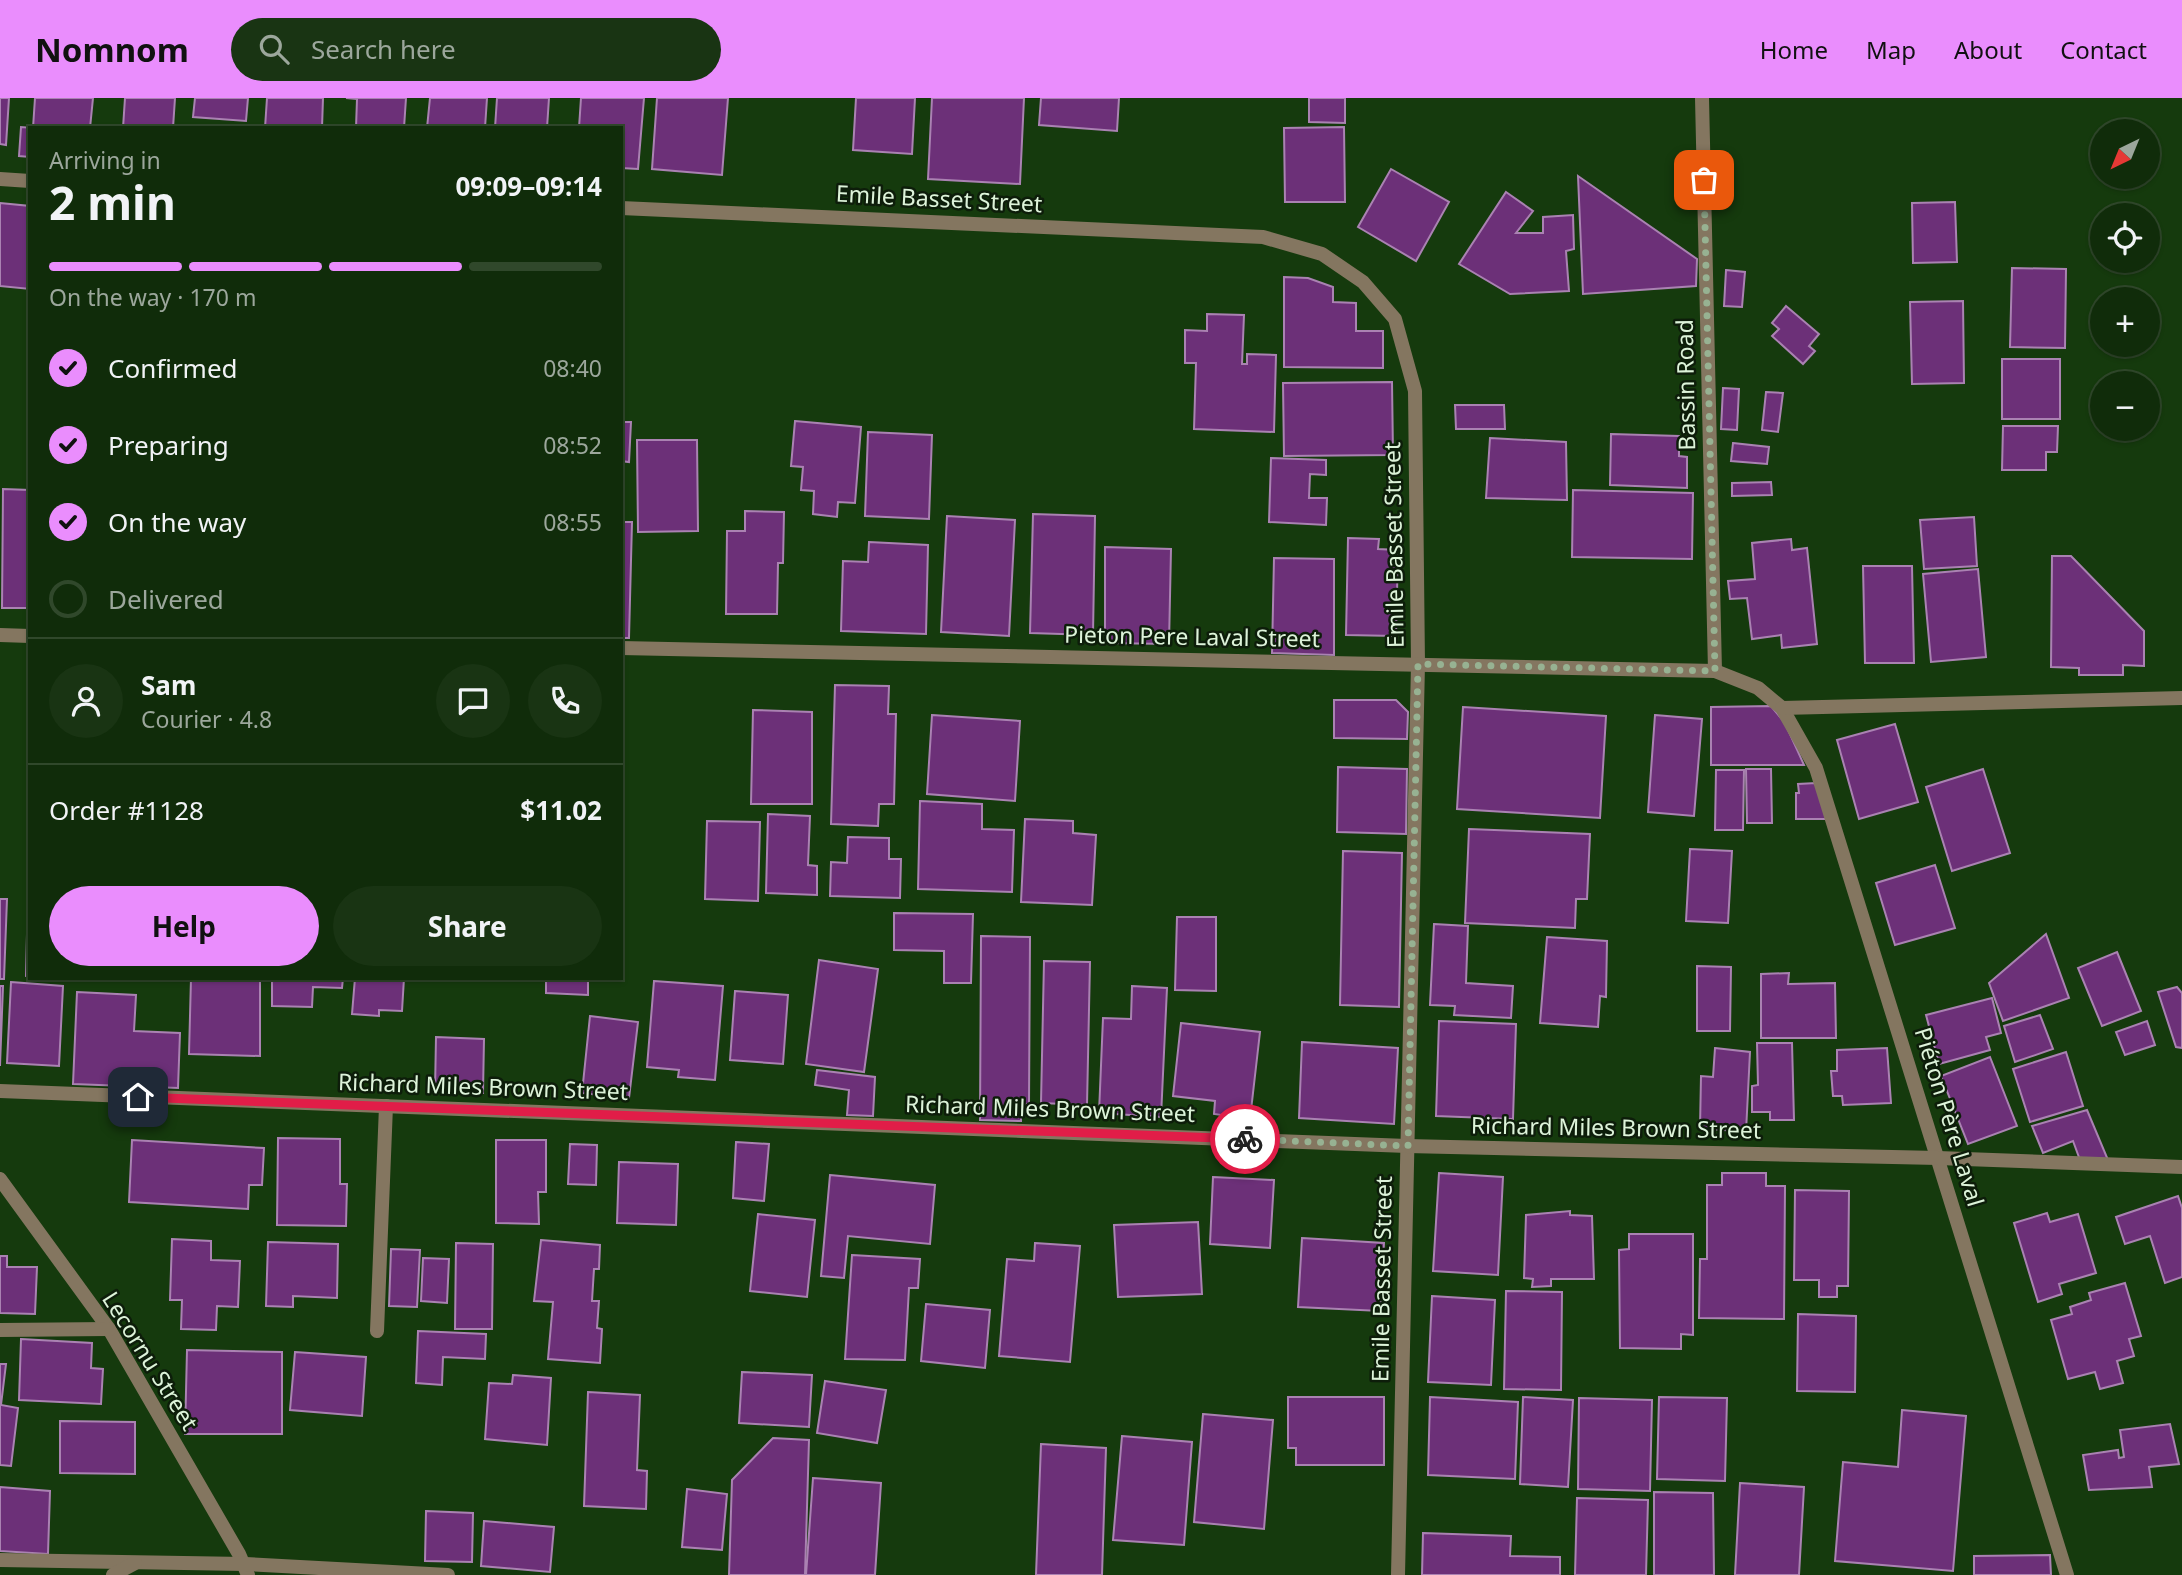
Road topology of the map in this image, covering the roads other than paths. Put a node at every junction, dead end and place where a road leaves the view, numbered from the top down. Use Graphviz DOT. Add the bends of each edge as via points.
graph roads {
  1 [pos="1702,98"];
  2 [pos="0,179"];
  3 [pos="28,181"];
  4 [pos="623,208"];
  5 [pos="0,635"];
  6 [pos="28,636"];
  7 [pos="623,648"];
  8 [pos="1418,664"];
  9 [pos="1715,671"];
  10 [pos="1758,688"];
  11 [pos="2182,698"];
  12 [pos="1782,708"];
  13 [pos="0,1091"];
  14 [pos="386,1106"];
  15 [pos="1408,1146"];
  16 [pos="1938,1158"];
  17 [pos="2182,1167"];
  18 [pos="0,1179"];
  19 [pos="109,1329"];
  20 [pos="0,1330"];
  21 [pos="377,1331"];
  22 [pos="0,1560"];
  23 [pos="136,1562"];
  24 [pos="246,1570"];
  25 [pos="113,1575"];
  26 [pos="448,1575"];
  27 [pos="1398,1575"];
  28 [pos="2067,1575"];
  1 -- 9 [label="street, Bassin Road"];
  2 -- 3 [label="street"];
  4 -- 8 [label="street, Emile Basset Street" via="1263,237 1322,254 1363,282 1395,319 1415,391"];
  5 -- 6 [label="street"];
  7 -- 8 [label="street, Pieton Pere Laval Street"];
  8 -- 9 [label="street, Pieton Pere Laval Street"];
  8 -- 15 [label="street, Emile Basset Street"];
  9 -- 10 [label="street, Pieton Pere Laval Street"];
  10 -- 12 [label="street, Piéton Père Laval"];
  11 -- 12 [label="street"];
  12 -- 16 [label="street, Piéton Père Laval" via="1816,768"];
  13 -- 14 [label="street, Richard Miles Brown Street"];
  14 -- 15 [label="street, Richard Miles Brown Street"];
  14 -- 21 [label="street"];
  15 -- 16 [label="street, Richard Miles Brown Street"];
  15 -- 27 [label="street, Emile Basset Street"];
  16 -- 17 [label="street, Richard Miles Brown Street"];
  16 -- 28 [label="street, Piéton Père Laval"];
  18 -- 19 [label="street, Lecornu Street"];
  19 -- 20 [label="street"];
  19 -- 24 [label="street, Lecornu Street"];
  22 -- 23 [label="street"];
  23 -- 24 [label="street"];
  23 -- 25 [label="street"];
  24 -- 26 [label="street"];
}
